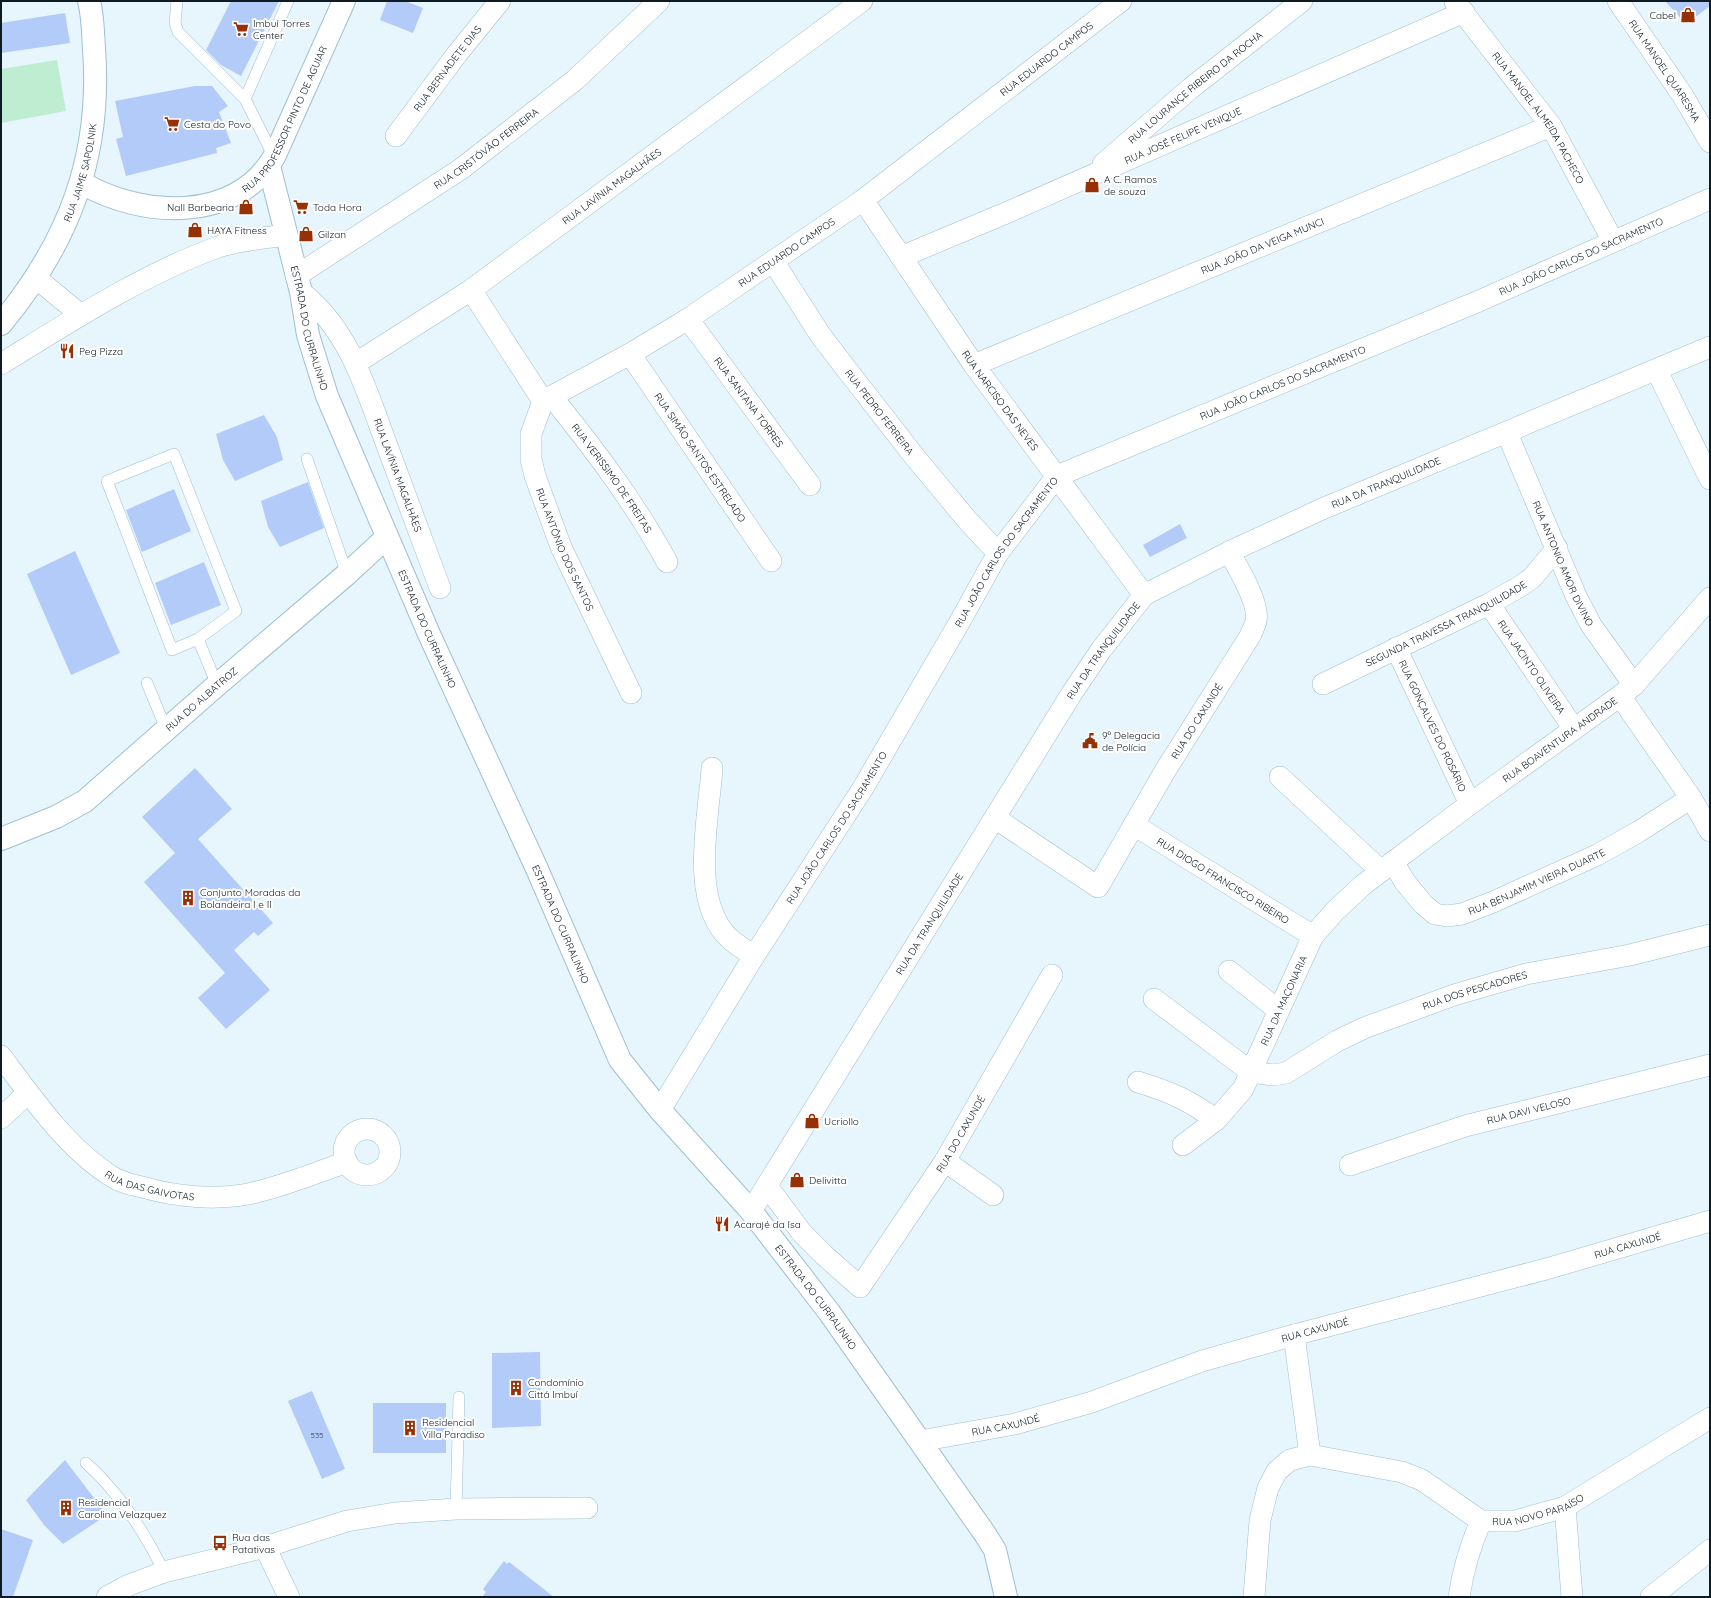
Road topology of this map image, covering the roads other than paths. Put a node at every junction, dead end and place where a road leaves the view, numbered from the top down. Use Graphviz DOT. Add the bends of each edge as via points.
graph roads {
  1 [pos="89,1"];
  2 [pos="177,1"];
  3 [pos="288,1"];
  4 [pos="344,1"];
  5 [pos="500,1"];
  6 [pos="659,1"];
  7 [pos="862,1"];
  8 [pos="1120,1"];
  9 [pos="1302,1"];
  10 [pos="1618,1"];
  11 [pos="1460,7"];
  12 [pos="245,99"];
  13 [pos="1551,126"];
  14 [pos="396,136"];
  15 [pos="1710,142"];
  16 [pos="272,162"];
  17 [pos="1090,175"];
  18 [pos="82,183"];
  19 [pos="1710,199"];
  20 [pos="863,200"];
  21 [pos="287,235"];
  22 [pos="1613,241"];
  23 [pos="901,257"];
  24 [pos="773,261"];
  25 [pos="36,278"];
  26 [pos="299,284"];
  27 [pos="472,290"];
  28 [pos="81,315"];
  29 [pos="688,319"];
  30 [pos="1,324"];
  31 [pos="1710,348"];
  32 [pos="630,354"];
  33 [pos="356,363"];
  34 [pos="1,364"];
  35 [pos="974,365"];
  36 [pos="1657,371"];
  37 [pos="548,399"];
  38 [pos="1507,433"];
  39 [pos="307,459"];
  40 [pos="1057,476"];
  41 [pos="1710,479"];
  42 [pos="810,485"];
  43 [pos="387,537"];
  44 [pos="1556,548"];
  45 [pos="1229,552"];
  46 [pos="998,553"];
  47 [pos="771,561"];
  48 [pos="667,562"];
  49 [pos="348,574"];
  50 [pos="440,588"];
  51 [pos="1144,595"];
  52 [pos="1710,598"];
  53 [pos="1489,604"];
  54 [pos="198,640"];
  55 [pos="1396,648"];
  56 [pos="147,683"];
  57 [pos="1323,684"];
  58 [pos="217,685"];
  59 [pos="1627,691"];
  60 [pos="631,693"];
  61 [pos="166,729"];
  62 [pos="1574,729"];
  63 [pos="712,768"];
  64 [pos="1280,777"];
  65 [pos="1691,798"];
  66 [pos="1470,804"];
  67 [pos="995,818"];
  68 [pos="1134,825"];
  69 [pos="1710,831"];
  70 [pos="1,839"];
  71 [pos="1387,866"];
  72 [pos="1710,935"];
  73 [pos="1313,936"];
  74 [pos="754,956"];
  75 [pos="1229,971"];
  76 [pos="1052,975"];
  77 [pos="1154,999"];
  78 [pos="1278,1010"];
  79 [pos="1,1056"];
  80 [pos="1710,1065"];
  81 [pos="1251,1072"];
  82 [pos="1138,1082"];
  83 [pos="28,1093"];
  84 [pos="660,1110"];
  85 [pos="1,1118"];
  86 [pos="1216,1120"];
  87 [pos="1182,1145"];
  88 [pos="945,1161"];
  89 [pos="347,1162"];
  90 [pos="1350,1165"];
  91 [pos="767,1186"];
  92 [pos="993,1195"];
  93 [pos="751,1212"];
  94 [pos="1710,1221"];
  95 [pos="1294,1335"];
  96 [pos="459,1397"];
  97 [pos="1710,1418"];
  98 [pos="920,1441"];
  99 [pos="1310,1455"];
  100 [pos="86,1463"];
  101 [pos="1565,1507"];
  102 [pos="587,1508"];
  103 [pos="456,1509"];
  104 [pos="1481,1521"];
  105 [pos="265,1547"];
  106 [pos="1710,1550"];
  107 [pos="164,1572"];
  108 [pos="107,1597"];
  109 [pos="289,1597"];
  110 [pos="1006,1597"];
  111 [pos="1254,1597"];
  112 [pos="1459,1597"];
  113 [pos="1572,1597"];
  114 [pos="1650,1597"];
  1 -- 18 [label="street, RUA JAIME SAPOLNIK" via="95,84 94,116"];
  2 -- 12 [label="lane" via="175,23 178,32"];
  3 -- 12 [label="lane"];
  4 -- 16 [label="street, RUA PROFESSOR PINTO DE AGUIAR"];
  5 -- 14 [label="street, RUA BERNADETE DIAS"];
  6 -- 26 [label="street, RUA CRISTÓVÃO FERREIRA" via="575,80 461,169"];
  7 -- 27 [label="street, RUA LAVÍNIA MAGALHÃES"];
  8 -- 20 [label="street, RUA EDUARDO CAMPOS"];
  9 -- 17 [label="street, RUA LOURANÇE RIBEIRO DA ROCHA" via="1191,88"];
  10 -- 15 [label="street, RUA MANOEL QUARESMA" via="1683,96"];
  11 -- 13 [label="street, RUA MANOEL ALMEIDA PACHECO"];
  11 -- 17 [label="street, RUA JOSÉ FELIPE VENIQUE"];
  12 -- 16 [label="lane"];
  13 -- 22 [label="street, RUA MANOEL ALMEIDA PACHECO"];
  13 -- 35 [label="street, RUA JOÃO DA VEIGA MUNCI"];
  16 -- 18 [label="street, RUA PROFESSOR PINTO DE AGUIAR" via="248,187 232,196 189,208 140,205 100,193"];
  16 -- 21 [label="street, ESTRADA DO CURRALINHO"];
  17 -- 23 [label="street, RUA JOSÉ FELIPE VENIQUE"];
  18 -- 25 [label="street, RUA JAIME SAPOLNIK" via="68,218"];
  19 -- 22 [label="street, RUA JOÃO CARLOS DO SACRAMENTO"];
  20 -- 23 [label="street, RUA NARCISO DAS NEVES"];
  20 -- 24 [label="street, RUA EDUARDO CAMPOS"];
  21 -- 26 [label="street, ESTRADA DO CURRALINHO"];
  21 -- 28 [label="street" via="240,241 218,247 151,278"];
  22 -- 40 [label="street, RUA JOÃO CARLOS DO SACRAMENTO" via="1480,301"];
  23 -- 35 [label="street, RUA NARCISO DAS NEVES"];
  24 -- 29 [label="street, RUA EDUARDO CAMPOS"];
  24 -- 46 [label="street, RUA PEDRO FERREIRA" via="821,336 924,468"];
  25 -- 28 [label="street"];
  25 -- 30 [label="street, RUA JAIME SAPOLNIK"];
  26 -- 33 [label="street, RUA LAVÍNIA MAGALHÃES" via="330,320"];
  26 -- 43 [label="street, ESTRADA DO CURRALINHO" via="308,335 327,396"];
  27 -- 33 [label="street, RUA LAVÍNIA MAGALHÃES"];
  27 -- 37 [label="street"];
  28 -- 34 [label="street"];
  29 -- 32 [label="street, RUA EDUARDO CAMPOS"];
  29 -- 42 [label="street, RUA SANTANA TORRES"];
  31 -- 36 [label="street, RUA DA TRANQUILIDADE"];
  32 -- 37 [label="street, RUA EDUARDO CAMPOS"];
  32 -- 47 [label="street, RUA SIMÃO SANTOS ESTRELADO"];
  33 -- 50 [label="street, RUA LAVÍNIA MAGALHÃES"];
  35 -- 40 [label="street, RUA NARCISO DAS NEVES"];
  36 -- 38 [label="street, RUA DA TRANQUILIDADE"];
  36 -- 41 [label="street"];
  37 -- 48 [label="street, RUA VERISSIMO DE FREITAS" via="617,482 652,534"];
  37 -- 60 [label="street, RUA ANTÔNIO DOS SANTOS" via="531,434 530,458 535,476 561,547"];
  38 -- 44 [label="street, RUA ANTONIO AMOR DIVINO"];
  38 -- 45 [label="street, RUA DA TRANQUILIDADE" via="1322,509"];
  39 -- 49 [label="lane"];
  40 -- 46 [label="street, RUA JOÃO CARLOS DO SACRAMENTO"];
  40 -- 51 [label="street, RUA NARCISO DAS NEVES"];
  43 -- 49 [label="street, RUA DO ALBATROZ"];
  43 -- 84 [label="street, ESTRADA DO CURRALINHO" via="620,1060"];
  44 -- 53 [label="street, SEGUNDA TRAVESSA TRANQUILIDADE" via="1532,578"];
  44 -- 59 [label="street, RUA ANTONIO AMOR DIVINO" via="1576,596"];
  45 -- 51 [label="street, RUA DA TRANQUILIDADE"];
  45 -- 68 [label="street, RUA DO CAXUNDÉ" via="1248,588 1255,606 1257,621"];
  46 -- 74 [label="street, RUA JOÃO CARLOS DO SACRAMENTO" via="863,788"];
  49 -- 58 [label="street, RUA DO ALBATROZ"];
  51 -- 67 [label="street, RUA DA TRANQUILIDADE" via="1101,650 1072,693"];
  52 -- 59 [label="street, RUA BOAVENTURA ANDRADE"];
  53 -- 55 [label="street, SEGUNDA TRAVESSA TRANQUILIDADE"];
  53 -- 62 [label="street, RUA JACINTO OLIVEIRA"];
  54 -- 54 [label="lane" via="236,611 174,454 107,481 172,650"];
  54 -- 58 [label="lane"];
  55 -- 57 [label="street, SEGUNDA TRAVESSA TRANQUILIDADE"];
  55 -- 66 [label="street, RUA GONÇALVES DO ROSÁRIO"];
  56 -- 61 [label="lane"];
  58 -- 61 [label="street, RUA DO ALBATROZ"];
  59 -- 62 [label="street, RUA BOAVENTURA ANDRADE"];
  59 -- 65 [label="street, RUA ANTONIO AMOR DIVINO"];
  61 -- 70 [label="street, RUA DO ALBATROZ" via="85,801 56,817"];
  62 -- 66 [label="street, RUA BOAVENTURA ANDRADE"];
  63 -- 74 [label="street" via="704,840 708,898 717,922 729,938"];
  64 -- 71 [label="street, RUA BENJAMIM VIEIRA DUARTE"];
  65 -- 69 [label="street, RUA ANTONIO AMOR DIVINO"];
  65 -- 71 [label="street, RUA BENJAMIM VIEIRA DUARTE" via="1597,855 1462,914 1435,914"];
  66 -- 71 [label="street, RUA BOAVENTURA ANDRADE"];
  67 -- 68 [label="street, RUA DO CAXUNDÉ" via="1098,887"];
  67 -- 91 [label="street, RUA DA TRANQUILIDADE"];
  68 -- 73 [label="street, RUA DIOGO FRANCISCO RIBEIRO"];
  71 -- 73 [label="street, RUA DA MAÇONARIA" via="1335,911"];
  72 -- 81 [label="street, RUA DOS PESCADORES" via="1630,955 1526,974 1478,987 1364,1028 1286,1072 1273,1075"];
  73 -- 78 [label="street, RUA DA MAÇONARIA"];
  74 -- 84 [label="street, RUA JOÃO CARLOS DO SACRAMENTO"];
  75 -- 78 [label="street"];
  76 -- 88 [label="street, RUA DO CAXUNDÉ"];
  77 -- 81 [label="street"];
  78 -- 81 [label="street, RUA DA MAÇONARIA"];
  79 -- 83 [label="street, RUA DAS GAIVOTAS"];
  80 -- 90 [label="street, RUA DAVI VELOSO" via="1465,1126"];
  81 -- 86 [label="street, RUA DA MAÇONARIA" via="1243,1089"];
  82 -- 86 [label="street" via="1184,1098"];
  83 -- 85 [label="street"];
  83 -- 89 [label="street, RUA DAS GAIVOTAS" via="76,1148 96,1165 113,1178 156,1191 204,1196 248,1194"];
  84 -- 93 [label="street, ESTRADA DO CURRALINHO"];
  86 -- 87 [label="street, RUA DA MAÇONARIA"];
  88 -- 91 [label="street, RUA DO CAXUNDÉ" via="860,1287 802,1234"];
  88 -- 92 [label="street"];
  91 -- 93 [label="street, RUA DA TRANQUILIDADE"];
  93 -- 98 [label="street, ESTRADA DO CURRALINHO" via="829,1312"];
  94 -- 95 [label="street, RUA CAXUNDÉ" via="1546,1269"];
  95 -- 98 [label="street, RUA CAXUNDÉ" via="1202,1361 1092,1402 1015,1424"];
  95 -- 99 [label="street"];
  96 -- 103 [label="lane"];
  97 -- 101 [label="street, RUA NOVO PARAÍSO"];
  98 -- 110 [label="street, ESTRADA DO CURRALINHO" via="995,1550"];
  99 -- 104 [label="street, RUA NOVO PARAÍSO" via="1402,1472 1422,1480"];
  99 -- 111 [label="street" via="1290,1460 1277,1471 1268,1488 1260,1520"];
  100 -- 107 [label="lane" via="110,1487 134,1519"];
  101 -- 104 [label="street, RUA NOVO PARAÍSO" via="1515,1521"];
  101 -- 113 [label="street"];
  102 -- 103 [label="street"];
  103 -- 105 [label="street" via="395,1512 347,1522"];
  104 -- 112 [label="street" via="1470,1545"];
  105 -- 107 [label="street"];
  105 -- 109 [label="street"];
  106 -- 114 [label="street"];
  107 -- 108 [label="street" via="129,1585"];
}
